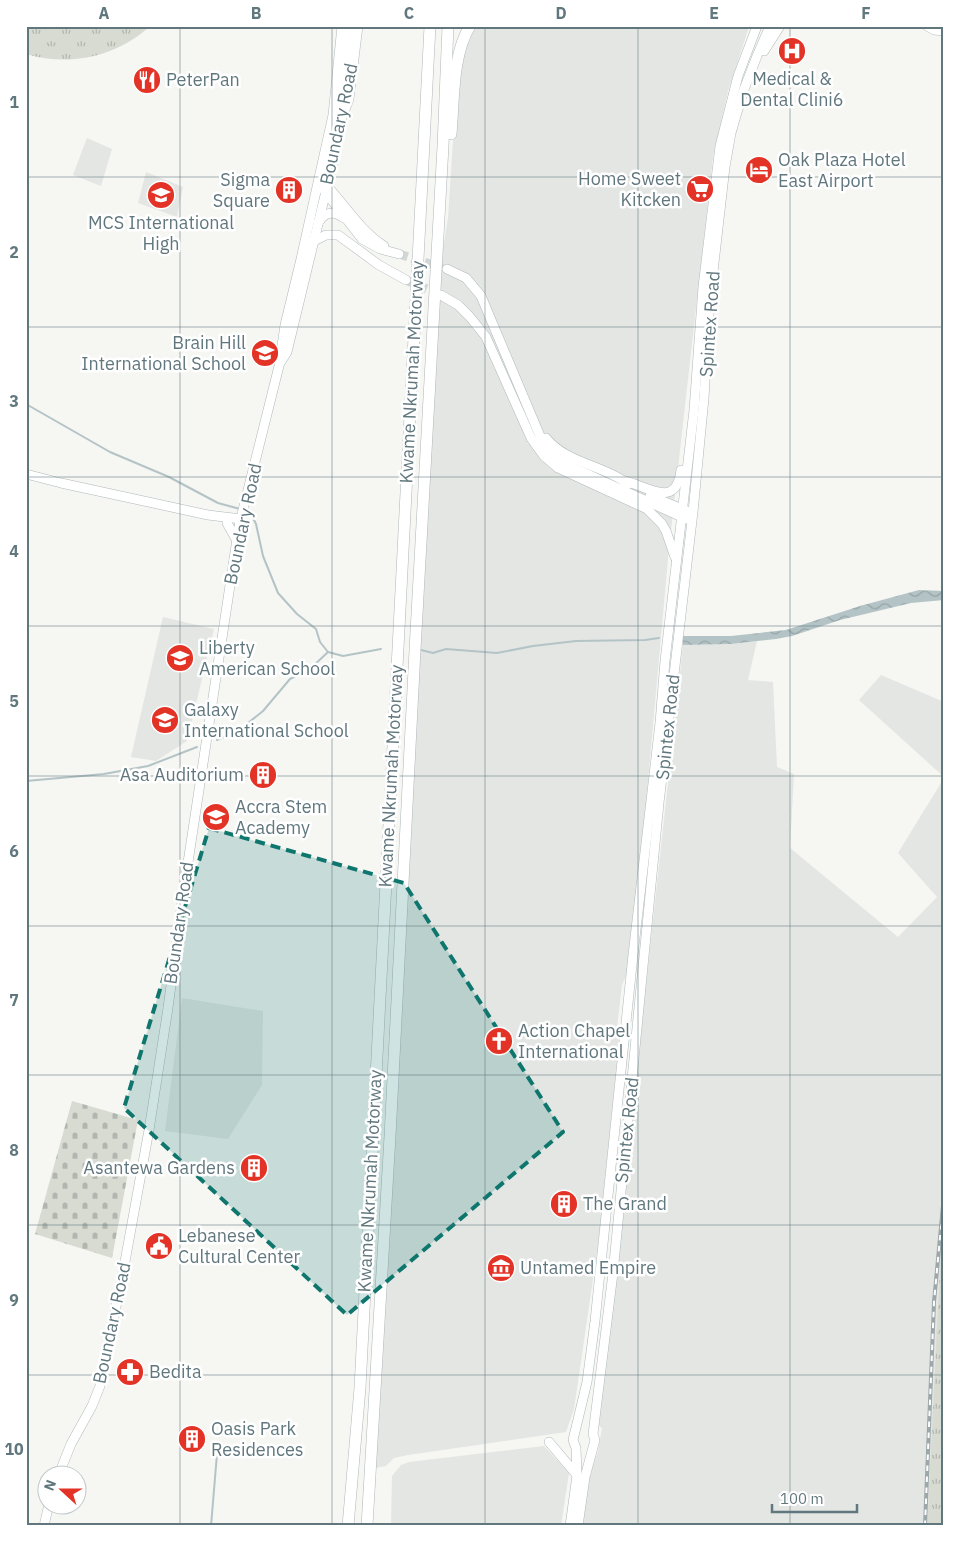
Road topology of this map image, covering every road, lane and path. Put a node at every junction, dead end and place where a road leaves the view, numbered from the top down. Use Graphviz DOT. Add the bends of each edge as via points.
graph roads {
  1 [pos="342,26"];
  2 [pos="350,26"];
  3 [pos="358,26"];
  4 [pos="430,26"];
  5 [pos="448,26"];
  6 [pos="470,26"];
  7 [pos="770,26"];
  8 [pos="780,26"];
  9 [pos="927,26"];
  10 [pos="754,27"];
  11 [pos="944,31"];
  12 [pos="753,64"];
  13 [pos="340,123"];
  14 [pos="332,166"];
  15 [pos="318,180"];
  16 [pos="326,189"];
  17 [pos="342,202"];
  18 [pos="348,222"];
  19 [pos="316,226"];
  20 [pos="312,242"];
  21 [pos="389,251"];
  22 [pos="399,254"];
  23 [pos="437,257"];
  24 [pos="447,269"];
  25 [pos="406,280"];
  26 [pos="441,295"];
  27 [pos="698,358"];
  28 [pos="279,366"];
  29 [pos="520,385"];
  30 [pos="515,400"];
  31 [pos="537,426"];
  32 [pos="26,474"];
  33 [pos="624,481"];
  34 [pos="682,514"];
  35 [pos="692,516"];
  36 [pos="241,519"];
  37 [pos="228,520"];
  38 [pos="237,541"];
  39 [pos="676,562"];
  40 [pos="576,1433"];
  41 [pos="593,1434"];
  42 [pos="549,1442"];
  43 [pos="576,1448"];
  44 [pos="592,1448"];
  45 [pos="64,1464"];
  46 [pos="577,1475"];
  47 [pos="348,1526"];
  48 [pos="367,1526"];
  49 [pos="570,1526"];
  50 [pos="578,1526"];
  1 -- 15 [label="main road, Boundary Road" via="333,115"];
  2 -- 13 [label="main road"];
  3 -- 13 [label="main road, Boundary Road" via="348,99"];
  4 -- 47 [label="highway, Kwame Nkrumah Motorway" via="360,1388"];
  5 -- 23 [label="highway, Kwame Nkrumah Motorway"];
  6 -- 23 [label="highway" via="456,77 445,223"];
  7 -- 12 [label="main road, Spintex Road"];
  8 -- 12 [label="main road"];
  9 -- 11 [label="main road"];
  10 -- 27 [label="main road, Spintex Road" via="720,146"];
  12 -- 35 [label="main road, Spintex Road" via="733,126 725,167 710,298"];
  13 -- 14 [label="main road, Boundary Road"];
  14 -- 16 [label="main road, Boundary Road"];
  14 -- 17 [label="main road" via="335,187"];
  15 -- 16 [label="main road"];
  15 -- 28 [label="main road, Boundary Road" via="285,325"];
  16 -- 17 [label="main road"];
  16 -- 18 [label="main road"];
  16 -- 19 [label="main road, Boundary Road"];
  17 -- 21 [label="main road" via="363,229"];
  18 -- 19 [label="main road" via="330,212"];
  18 -- 21 [label="main road" via="362,239"];
  19 -- 20 [label="main road, Boundary Road"];
  20 -- 25 [label="main road" via="326,235 338,234 379,265"];
  20 -- 28 [label="main road, Boundary Road" via="286,352"];
  21 -- 22 [label="main road"];
  23 -- 48 [label="highway, Kwame Nkrumah Motorway"];
  24 -- 29 [label="main road" via="466,278 481,296"];
  26 -- 30 [label="main road" via="458,305 486,337"];
  27 -- 33 [label="main road" via="677,487 662,494"];
  27 -- 34 [label="main road, Spintex Road"];
  28 -- 36 [label="main road, Boundary Road"];
  29 -- 30 [label="main road"];
  29 -- 31 [label="main road"];
  30 -- 39 [label="main road" via="531,438 544,456 558,468 647,509 666,531"];
  31 -- 33 [label="main road" via="551,444 568,456"];
  31 -- 34 [label="main road" via="547,448 562,461"];
  32 -- 37 [label="main road"];
  33 -- 34 [label="main road"];
  34 -- 35 [label="main road"];
  34 -- 39 [label="main road, Spintex Road"];
  35 -- 41 [label="main road, Spintex Road" via="658,812 612,1283"];
  36 -- 37 [label="main road"];
  36 -- 37 [label="main road"];
  36 -- 38 [label="main road, Boundary Road"];
  37 -- 38 [label="main road"];
  38 -- 45 [label="main road, Boundary Road" via="149,1130 100,1386"];
  39 -- 40 [label="main road, Spintex Road" via="595,1321"];
  40 -- 41 [label="main road" via="585,1429"];
  40 -- 43 [label="main road, Spintex Road" via="573,1440"];
  41 -- 44 [label="main road, Spintex Road"];
  42 -- 46 [label="main road"];
  43 -- 44 [label="main road" via="584,1452"];
  43 -- 46 [label="main road, Spintex Road"];
  44 -- 50 [label="main road, Spintex Road"];
  46 -- 49 [label="main road, Spintex Road"];
}
